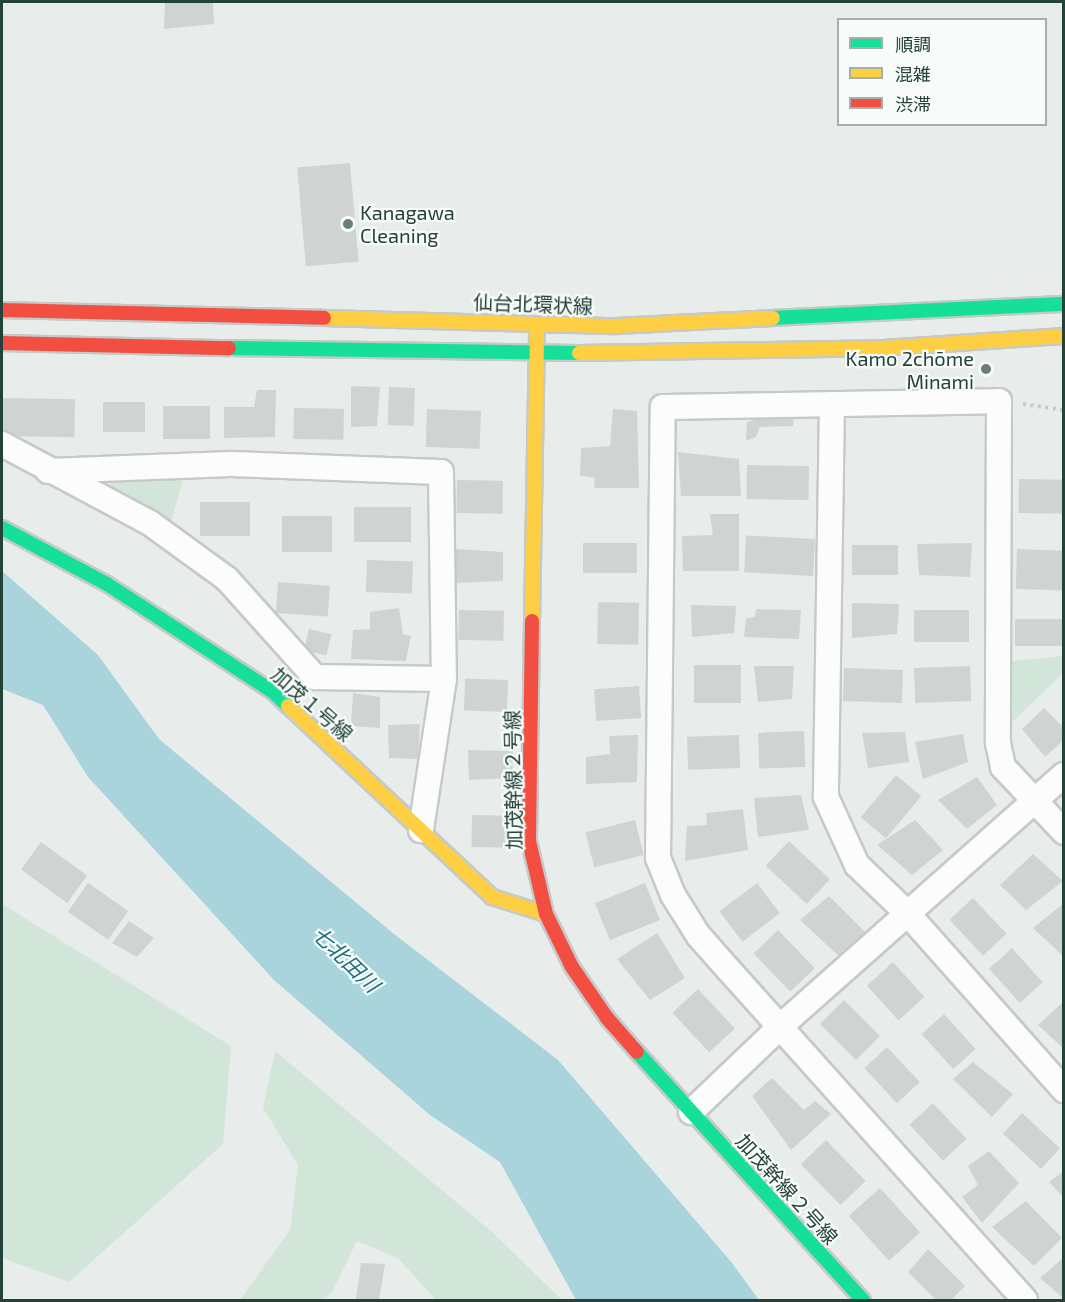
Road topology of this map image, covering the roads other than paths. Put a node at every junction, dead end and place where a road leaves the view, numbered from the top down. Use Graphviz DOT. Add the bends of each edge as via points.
graph roads {
  1 [pos="1064,304"];
  2 [pos="2,310"];
  3 [pos="537,323"];
  4 [pos="1064,336"];
  5 [pos="2,343"];
  6 [pos="537,354"];
  7 [pos="832,404"];
  8 [pos="2,444"];
  9 [pos="48,471"];
  10 [pos="2,528"];
  11 [pos="444,679"];
  12 [pos="1064,775"];
  13 [pos="1036,800"];
  14 [pos="421,830"];
  15 [pos="1064,832"];
  16 [pos="907,913"];
  17 [pos="546,914"];
  18 [pos="782,1025"];
  19 [pos="1064,1090"];
  20 [pos="691,1112"];
  21 [pos="863,1300"];
  22 [pos="1025,1300"];
  1 -- 3 [label="main road, 仙台北環状線" via="986,311 616,326"];
  2 -- 3 [label="main road, 仙台北環状線"];
  3 -- 6 [label="main road, 加茂幹線２号線"];
  4 -- 6 [label="main road" via="883,348"];
  5 -- 6 [label="main road"];
  6 -- 17 [label="main road, 加茂幹線２号線" via="529,841"];
  7 -- 13 [label="street" via="999,401 998,743 1003,767"];
  7 -- 16 [label="street" via="826,797 857,865"];
  7 -- 18 [label="street" via="663,407 658,858 673,895 698,935"];
  8 -- 9 [label="street"];
  9 -- 11 [label="street" via="150,523 227,579 315,677"];
  9 -- 11 [label="street" via="231,464 441,472"];
  10 -- 14 [label="main road, 加茂１号線" via="107,584 273,692"];
  11 -- 14 [label="street"];
  12 -- 13 [label="street"];
  13 -- 15 [label="street"];
  13 -- 16 [label="street"];
  14 -- 17 [label="main road, 加茂１号線" via="492,897"];
  16 -- 18 [label="street"];
  16 -- 19 [label="street"];
  17 -- 20 [label="main road, 加茂幹線２号線" via="572,967 608,1018"];
  18 -- 20 [label="street"];
  18 -- 22 [label="street"];
  20 -- 21 [label="main road, 加茂幹線２号線"];
}
